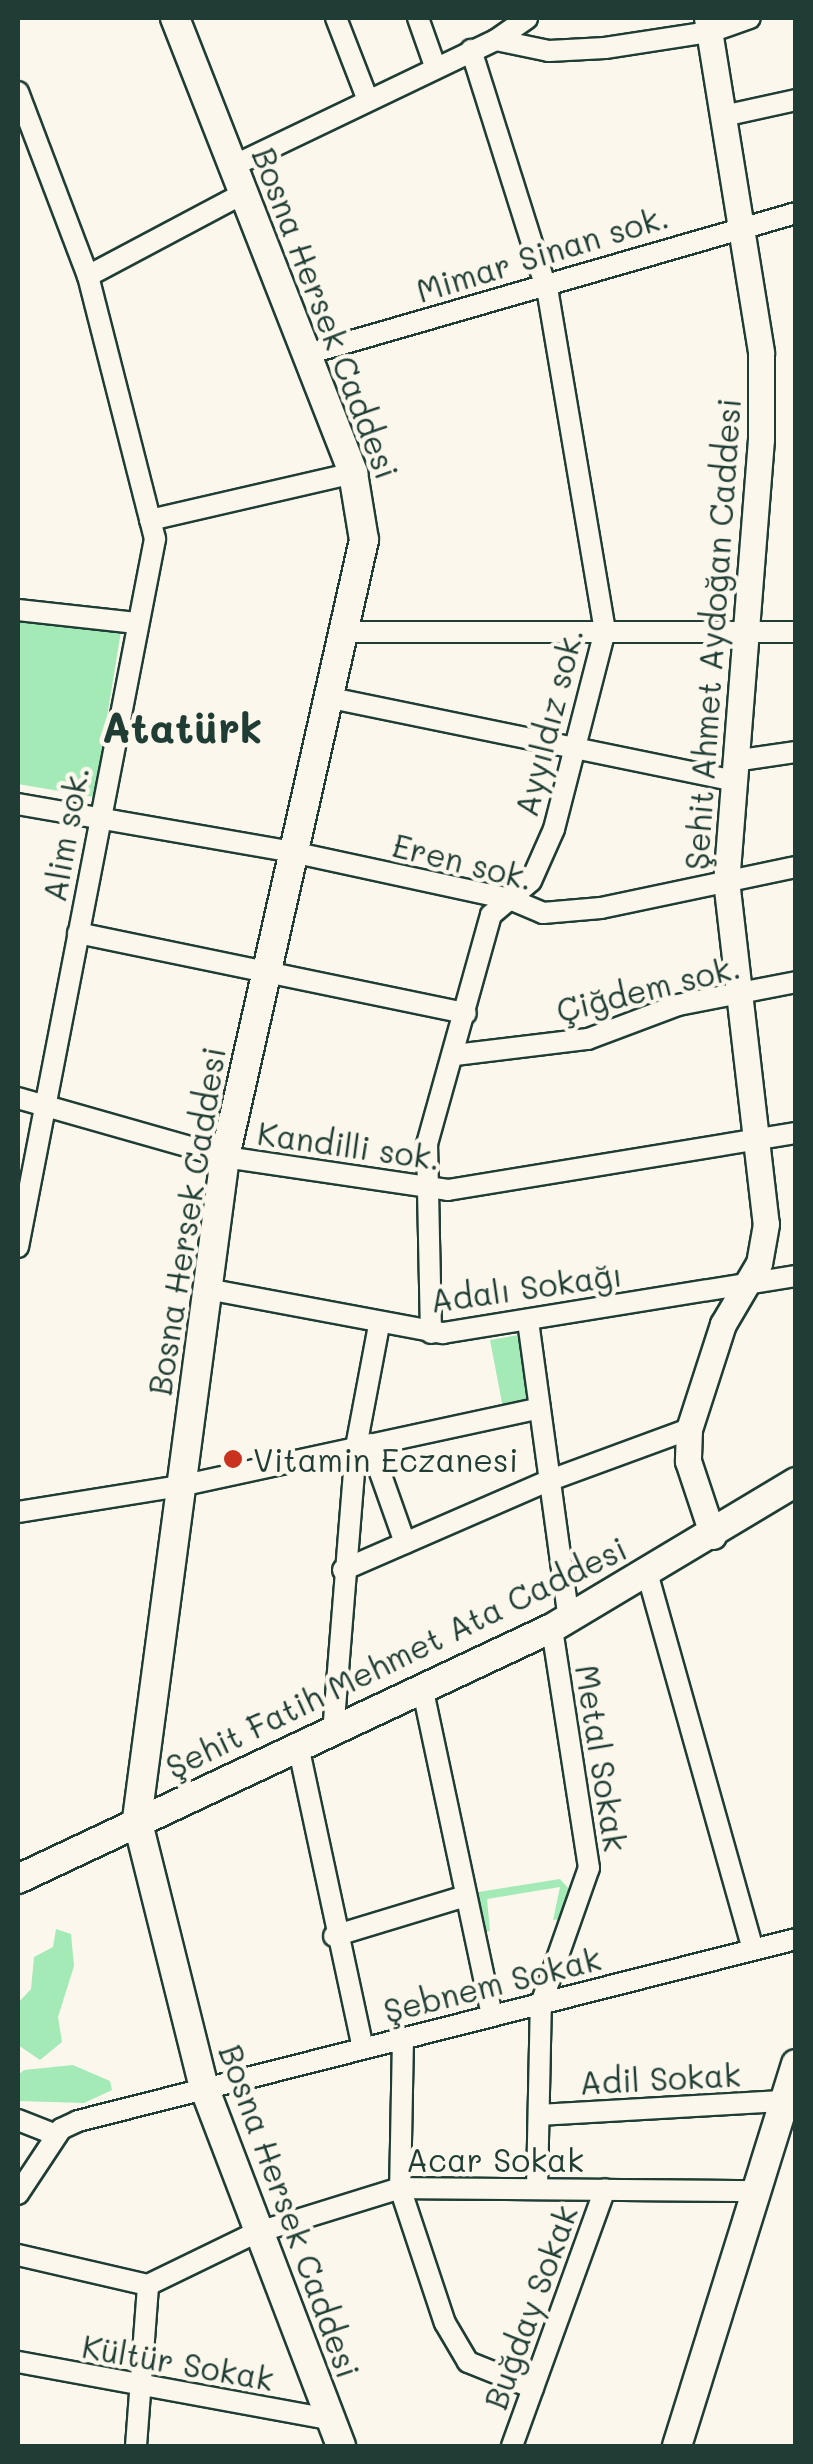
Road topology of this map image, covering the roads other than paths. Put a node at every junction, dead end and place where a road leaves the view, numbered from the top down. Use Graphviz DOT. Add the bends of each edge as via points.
graph roads {
  1 [pos="176,18"];
  2 [pos="336,18"];
  3 [pos="418,18"];
  4 [pos="527,18"];
  5 [pos="750,18"];
  6 [pos="708,25"];
  7 [pos="496,40"];
  8 [pos="471,50"];
  9 [pos="435,66"];
  10 [pos="18,92"];
  11 [pos="367,98"];
  12 [pos="796,100"];
  13 [pos="723,116"];
  14 [pos="234,166"];
  15 [pos="244,194"];
  16 [pos="796,213"];
  17 [pos="743,224"];
  18 [pos="88,276"];
  19 [pos="545,283"];
  20 [pos="307,354"];
  21 [pos="353,473"];
  22 [pos="150,520"];
  23 [pos="18,610"];
  24 [pos="136,623"];
  25 [pos="605,631"];
  26 [pos="347,632"];
  27 [pos="796,632"];
  28 [pos="746,634"];
  29 [pos="330,698"];
  30 [pos="575,748"];
  31 [pos="796,752"];
  32 [pos="733,770"];
  33 [pos="18,804"];
  34 [pos="98,823"];
  35 [pos="292,852"];
  36 [pos="796,867"];
  37 [pos="726,880"];
  38 [pos="510,899"];
  39 [pos="78,933"];
  40 [pos="266,969"];
  41 [pos="796,982"];
  42 [pos="744,996"];
  43 [pos="466,1013"];
  44 [pos="454,1055"];
  45 [pos="18,1098"];
  46 [pos="48,1106"];
  47 [pos="796,1133"];
  48 [pos="758,1140"];
  49 [pos="225,1157"];
  50 [pos="424,1187"];
  51 [pos="18,1246"];
  52 [pos="796,1276"];
  53 [pos="747,1284"];
  54 [pos="207,1289"];
  55 [pos="528,1321"];
  56 [pos="379,1326"];
  57 [pos="430,1333"];
  58 [pos="540,1408"];
  59 [pos="689,1429"];
  60 [pos="363,1446"];
  61 [pos="548,1481"];
  62 [pos="796,1482"];
  63 [pos="180,1486"];
  64 [pos="18,1512"];
  65 [pos="713,1536"];
  66 [pos="405,1543"];
  67 [pos="344,1570"];
  68 [pos="648,1576"];
  69 [pos="561,1624"];
  70 [pos="423,1691"];
  71 [pos="333,1733"];
  72 [pos="298,1750"];
  73 [pos="137,1819"];
  74 [pos="18,1879"];
  75 [pos="462,1897"];
  76 [pos="334,1936"];
  77 [pos="796,1940"];
  78 [pos="752,1946"];
  79 [pos="541,2004"];
  80 [pos="492,2016"];
  81 [pos="402,2038"];
  82 [pos="363,2048"];
  83 [pos="796,2064"];
  84 [pos="204,2087"];
  85 [pos="788,2108"];
  86 [pos="540,2115"];
  87 [pos="18,2120"];
  88 [pos="56,2134"];
  89 [pos="400,2188"];
  90 [pos="537,2188"];
  91 [pos="605,2189"];
  92 [pos="756,2190"];
  93 [pos="18,2194"];
  94 [pos="255,2233"];
  95 [pos="18,2254"];
  96 [pos="148,2285"];
  97 [pos="18,2362"];
  98 [pos="136,2386"];
  99 [pos="533,2388"];
  100 [pos="329,2419"];
  101 [pos="136,2446"];
  102 [pos="341,2446"];
  103 [pos="512,2446"];
  104 [pos="678,2446"];
  1 -- 14 [label="main road, Bosna Hersek Caddesi"];
  2 -- 11 [label="street"];
  3 -- 9 [label="street"];
  4 -- 7 [label="street"];
  5 -- 6 [label="street"];
  6 -- 7 [label="street" via="549,51"];
  6 -- 13 [label="street, Şehit Ahmet Aydoğan Caddesi"];
  7 -- 8 [label="street"];
  8 -- 9 [label="street"];
  8 -- 19 [label="street, Ayyıldız sok."];
  9 -- 11 [label="street"];
  10 -- 18 [label="street, Alim sok."];
  11 -- 14 [label="street"];
  12 -- 13 [label="street"];
  13 -- 17 [label="street, Şehit Ahmet Aydoğan Caddesi"];
  14 -- 15 [label="main road, Bosna Hersek Caddesi"];
  15 -- 18 [label="street"];
  15 -- 20 [label="main road, Bosna Hersek Caddesi"];
  16 -- 17 [label="street, Mimar Sinan sok."];
  17 -- 19 [label="street, Mimar Sinan sok."];
  17 -- 28 [label="street, Şehit Ahmet Aydoğan Caddesi" via="762,396"];
  18 -- 22 [label="street, Alim sok."];
  19 -- 20 [label="street, Mimar Sinan sok."];
  19 -- 25 [label="street, Ayyıldız sok."];
  20 -- 21 [label="main road, Bosna Hersek Caddesi"];
  21 -- 22 [label="street"];
  21 -- 26 [label="main road, Bosna Hersek Caddesi" via="364,540"];
  22 -- 24 [label="street, Alim sok." via="154,539"];
  23 -- 24 [label="street"];
  24 -- 34 [label="street, Alim sok."];
  25 -- 26 [label="street"];
  25 -- 28 [label="street"];
  25 -- 30 [label="street, Ayyıldız sok."];
  26 -- 29 [label="main road, Bosna Hersek Caddesi"];
  27 -- 28 [label="street"];
  28 -- 32 [label="street, Şehit Ahmet Aydoğan Caddesi"];
  29 -- 30 [label="street"];
  29 -- 35 [label="main road, Bosna Hersek Caddesi"];
  30 -- 32 [label="street"];
  30 -- 38 [label="street, Ayyıldız sok." via="554,829 531,881"];
  31 -- 32 [label="street"];
  32 -- 37 [label="street, Şehit Ahmet Aydoğan Caddesi"];
  33 -- 34 [label="street, Eren sok."];
  34 -- 35 [label="street, Eren sok."];
  34 -- 39 [label="street, Alim sok."];
  35 -- 38 [label="street, Eren sok."];
  35 -- 40 [label="main road, Bosna Hersek Caddesi"];
  36 -- 37 [label="street, Eren sok."];
  37 -- 38 [label="street, Eren sok." via="601,908 544,913"];
  37 -- 42 [label="street, Şehit Ahmet Aydoğan Caddesi"];
  38 -- 43 [label="street, Ayyıldız sok." via="492,915"];
  39 -- 40 [label="street"];
  39 -- 46 [label="street, Alim sok."];
  40 -- 43 [label="street"];
  40 -- 49 [label="main road, Bosna Hersek Caddesi"];
  41 -- 42 [label="street, Çiğdem sok."];
  42 -- 44 [label="street, Çiğdem sok." via="678,1005 588,1039"];
  42 -- 48 [label="street, Şehit Ahmet Aydoğan Caddesi"];
  43 -- 44 [label="street, Ayyıldız sok."];
  44 -- 50 [label="street, Ayyıldız sok." via="427,1144"];
  45 -- 46 [label="street, Kandilli sok."];
  46 -- 49 [label="street, Kandilli sok."];
  46 -- 51 [label="street, Alim sok."];
  47 -- 48 [label="street, Kandilli sok."];
  48 -- 50 [label="street, Kandilli sok." via="448,1190"];
  48 -- 53 [label="street, Şehit Ahmet Aydoğan Caddesi" via="764,1247"];
  49 -- 50 [label="street, Kandilli sok."];
  49 -- 54 [label="main road, Bosna Hersek Caddesi"];
  50 -- 57 [label="street, Ayyıldız sok."];
  52 -- 53 [label="street, Adalı Sokağı"];
  53 -- 55 [label="street, Adalı Sokağı"];
  53 -- 59 [label="street, Şehit Ahmet Aydoğan Caddesi" via="714,1346"];
  54 -- 56 [label="street, Adalı Sokağı"];
  54 -- 63 [label="main road, Bosna Hersek Caddesi"];
  55 -- 57 [label="street, Adalı Sokağı"];
  55 -- 58 [label="street, Metal Sokak"];
  56 -- 57 [label="street, Adalı Sokağı"];
  56 -- 60 [label="street"];
  58 -- 60 [label="street"];
  58 -- 61 [label="street, Metal Sokak"];
  59 -- 61 [label="street"];
  59 -- 65 [label="street, Şehit Ahmet Aydoğan Caddesi" via="688,1461"];
  60 -- 63 [label="street"];
  60 -- 66 [label="street"];
  60 -- 67 [label="street"];
  61 -- 66 [label="street"];
  61 -- 69 [label="street, Metal Sokak"];
  62 -- 65 [label="main road, Şehit Fatih Mehmet Ata Caddesi"];
  63 -- 64 [label="street"];
  63 -- 73 [label="main road, Bosna Hersek Caddesi"];
  65 -- 68 [label="main road, Şehit Fatih Mehmet Ata Caddesi"];
  66 -- 67 [label="street"];
  67 -- 71 [label="street"];
  68 -- 69 [label="main road, Şehit Fatih Mehmet Ata Caddesi"];
  68 -- 78 [label="street"];
  69 -- 70 [label="main road, Şehit Fatih Mehmet Ata Caddesi"];
  69 -- 79 [label="street, Metal Sokak" via="589,1868"];
  70 -- 71 [label="main road, Şehit Fatih Mehmet Ata Caddesi"];
  70 -- 75 [label="street"];
  71 -- 72 [label="main road, Şehit Fatih Mehmet Ata Caddesi"];
  72 -- 73 [label="main road, Şehit Fatih Mehmet Ata Caddesi"];
  72 -- 76 [label="street"];
  73 -- 74 [label="main road, Şehit Fatih Mehmet Ata Caddesi"];
  73 -- 84 [label="main road, Bosna Hersek Caddesi"];
  75 -- 76 [label="street"];
  75 -- 80 [label="street"];
  76 -- 82 [label="street"];
  77 -- 78 [label="street, Şebnem Sokak"];
  78 -- 79 [label="street, Şebnem Sokak"];
  79 -- 80 [label="street, Şebnem Sokak"];
  79 -- 86 [label="street, Metal Sokak"];
  80 -- 81 [label="street, Şebnem Sokak"];
  81 -- 82 [label="street, Şebnem Sokak"];
  81 -- 89 [label="street"];
  82 -- 84 [label="street, Şebnem Sokak"];
  83 -- 85 [label="main road"];
  84 -- 88 [label="street, Şebnem Sokak" via="78,2121"];
  84 -- 94 [label="main road, Bosna Hersek Caddesi"];
  85 -- 86 [label="street, Adil Sokak"];
  85 -- 92 [label="main road"];
  86 -- 90 [label="street, Metal Sokak"];
  87 -- 88 [label="street"];
  88 -- 93 [label="street"];
  89 -- 90 [label="street, Acar Sokak"];
  89 -- 94 [label="street, Acar Sokak"];
  89 -- 99 [label="street" via="455,2348 480,2369"];
  90 -- 91 [label="street, Acar Sokak"];
  91 -- 92 [label="street, Acar Sokak"];
  91 -- 99 [label="street, Buğday Sokak"];
  92 -- 104 [label="main road"];
  94 -- 96 [label="street, Acar Sokak"];
  94 -- 100 [label="main road, Bosna Hersek Caddesi"];
  95 -- 96 [label="street"];
  96 -- 98 [label="street"];
  97 -- 98 [label="street, Kültür Sokak"];
  98 -- 100 [label="street, Kültür Sokak"];
  98 -- 101 [label="street"];
  99 -- 103 [label="street, Buğday Sokak"];
  100 -- 102 [label="main road, Bosna Hersek Caddesi"];
}
